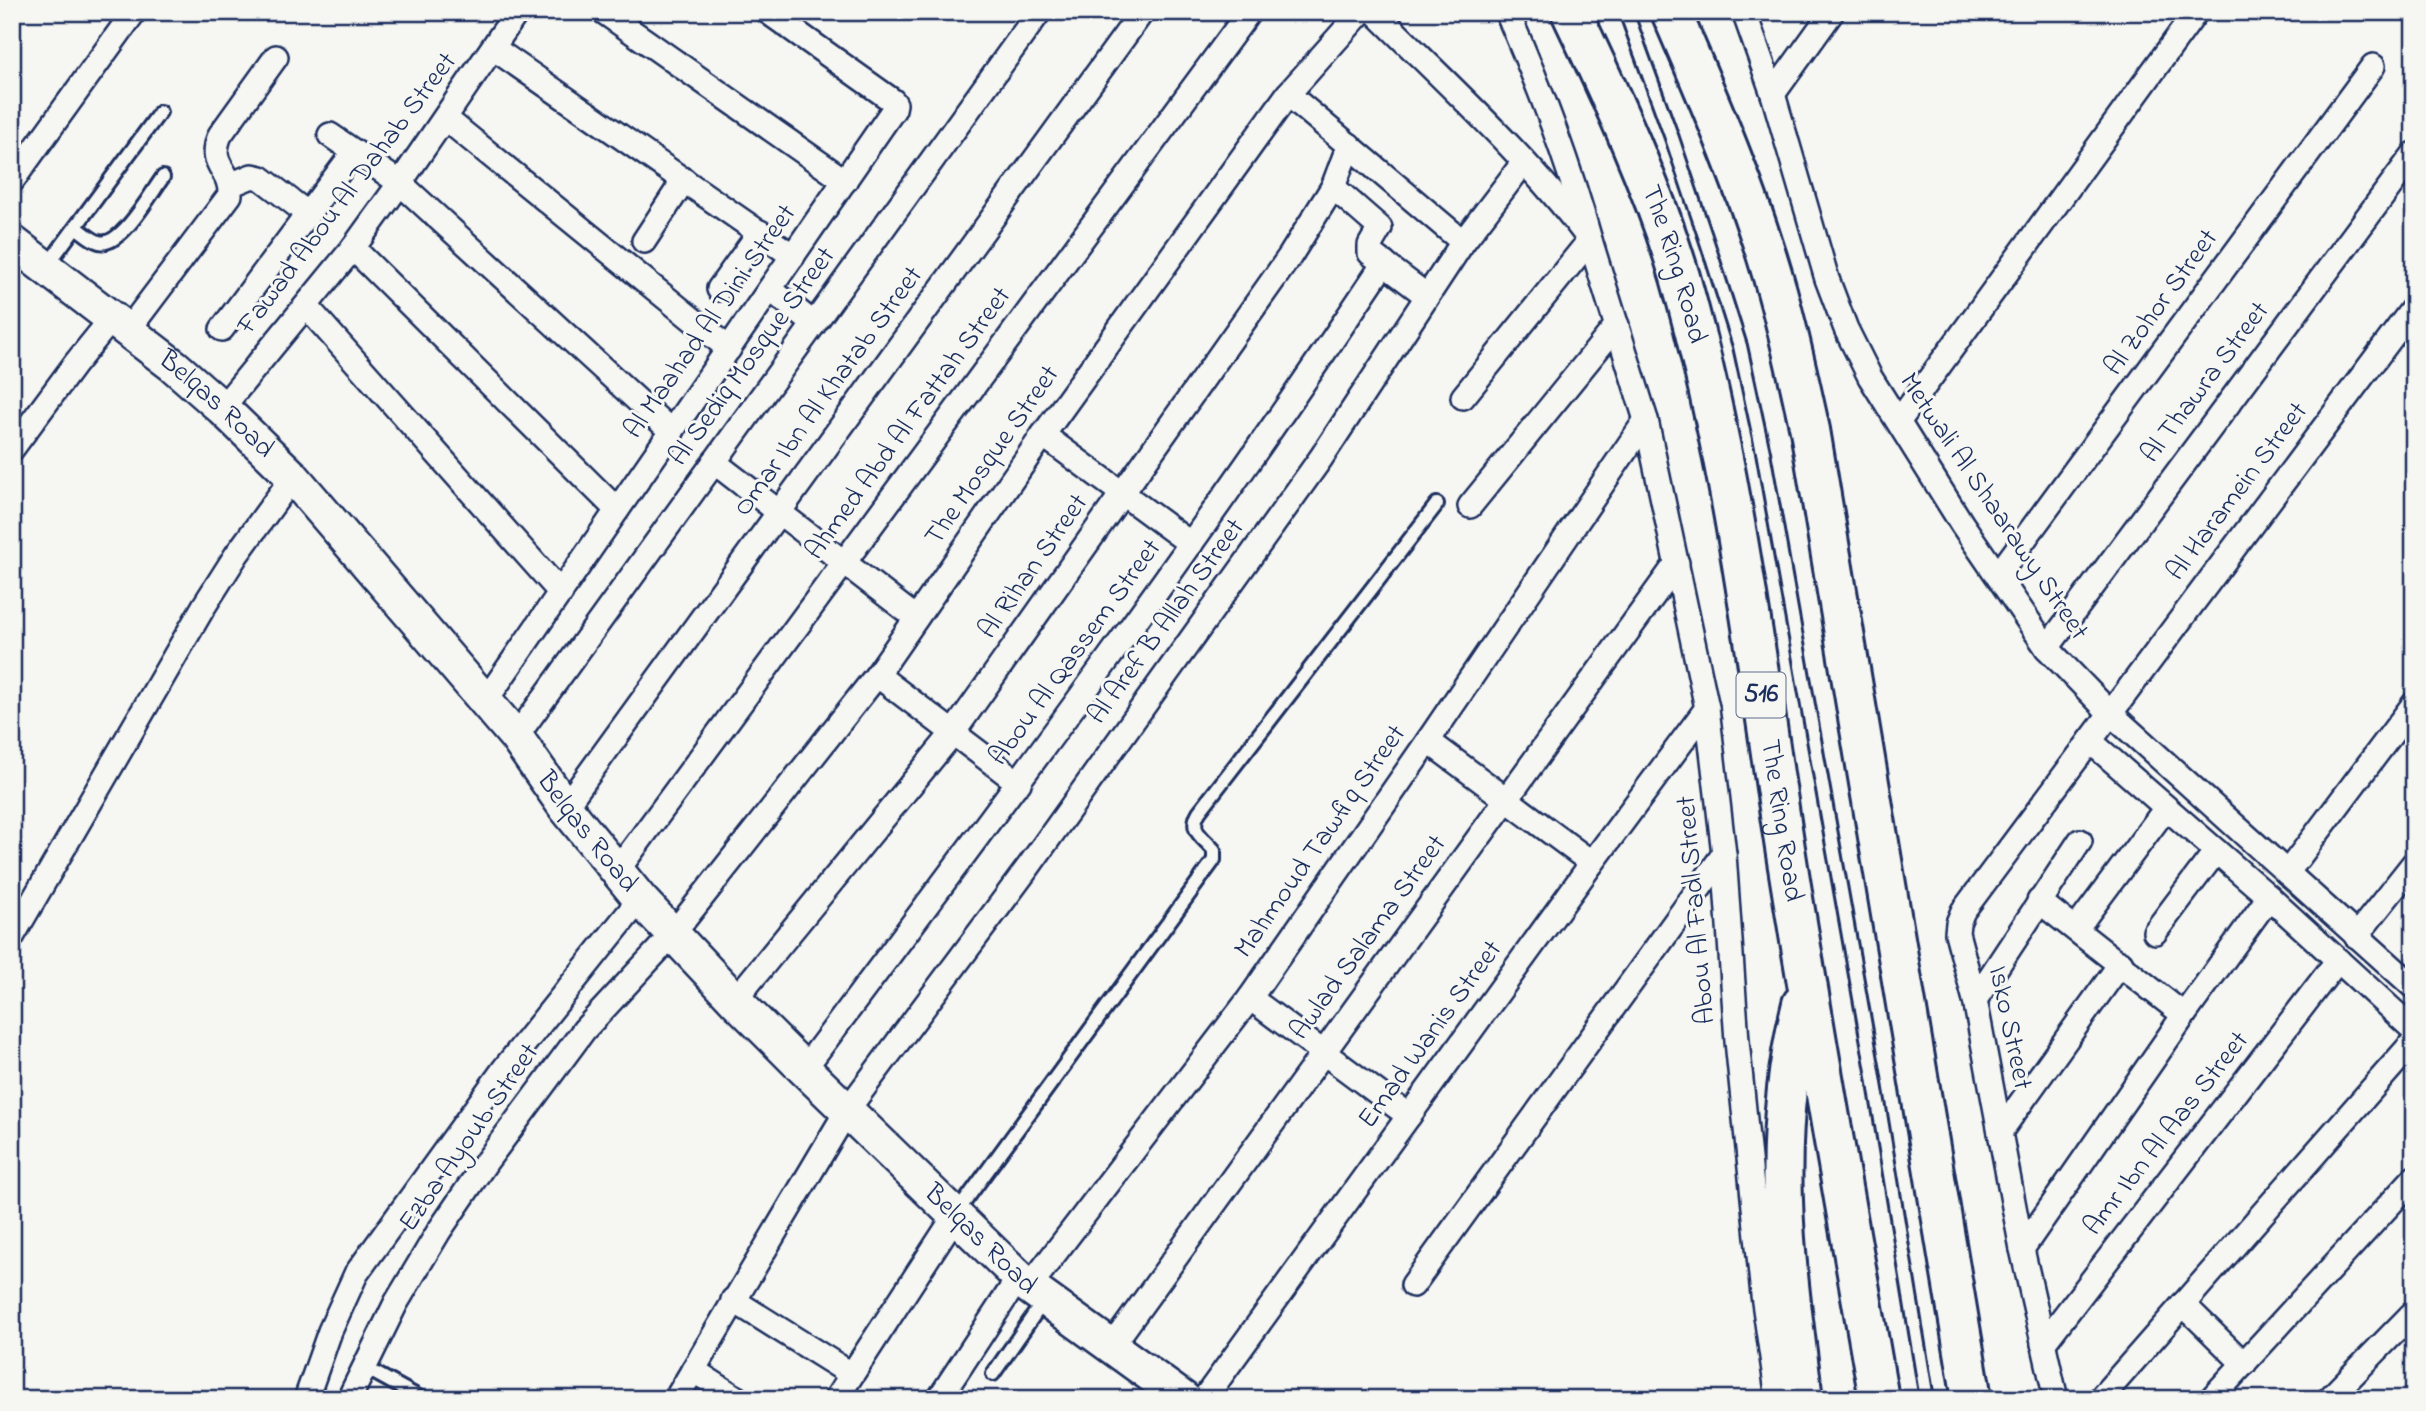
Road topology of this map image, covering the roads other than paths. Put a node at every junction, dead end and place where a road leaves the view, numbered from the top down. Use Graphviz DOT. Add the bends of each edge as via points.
graph roads {
  1 [pos="134,12"];
  2 [pos="517,12"];
  3 [pos="604,12"];
  4 [pos="768,12"];
  5 [pos="1039,12"];
  6 [pos="1142,12"];
  7 [pos="1249,12"];
  8 [pos="1361,12"];
  9 [pos="1376,12"];
  10 [pos="1507,12"];
  11 [pos="1572,12"];
  12 [pos="1626,12"];
  13 [pos="1671,12"];
  14 [pos="1744,12"];
  15 [pos="1832,12"];
  16 [pos="2196,12"];
  17 [pos="492,48"];
  18 [pos="276,57"];
  19 [pos="2374,66"];
  20 [pos="1288,94"];
  21 [pos="1773,94"];
  22 [pos="160,112"];
  23 [pos="445,118"];
  24 [pos="330,135"];
  25 [pos="1349,145"];
  26 [pos="354,152"];
  27 [pos="2414,154"];
  28 [pos="1524,162"];
  29 [pos="163,177"];
  30 [pos="684,180"];
  31 [pos="12,181"];
  32 [pos="845,181"];
  33 [pos="400,183"];
  34 [pos="230,185"];
  35 [pos="1333,187"];
  36 [pos="308,214"];
  37 [pos="76,227"];
  38 [pos="760,232"];
  39 [pos="1590,240"];
  40 [pos="644,241"];
  41 [pos="12,242"];
  42 [pos="1463,243"];
  43 [pos="353,248"];
  44 [pos="793,256"];
  45 [pos="1384,263"];
  46 [pos="46,267"];
  47 [pos="719,289"];
  48 [pos="770,289"];
  49 [pos="1427,296"];
  50 [pos="307,307"];
  51 [pos="2414,307"];
  52 [pos="121,323"];
  53 [pos="814,324"];
  54 [pos="1617,325"];
  55 [pos="222,329"];
  56 [pos="729,349"];
  57 [pos="1463,397"];
  58 [pos="222,408"];
  59 [pos="1646,420"];
  60 [pos="1899,421"];
  61 [pos="672,432"];
  62 [pos="1043,435"];
  63 [pos="12,449"];
  64 [pos="714,462"];
  65 [pos="293,477"];
  66 [pos="1122,493"];
  67 [pos="1437,504"];
  68 [pos="1470,506"];
  69 [pos="617,510"];
  70 [pos="779,512"];
  71 [pos="1191,544"];
  72 [pos="844,563"];
  73 [pos="1677,563"];
  74 [pos="1998,575"];
  75 [pos="561,593"];
  76 [pos="916,618"];
  77 [pos="2046,648"];
  78 [pos="877,675"];
  79 [pos="484,703"];
  80 [pos="2414,704"];
  81 [pos="1707,708"];
  82 [pos="2110,713"];
  83 [pos="953,733"];
  84 [pos="516,737"];
  85 [pos="1428,741"];
  86 [pos="2090,741"];
  87 [pos="1019,783"];
  88 [pos="1506,799"];
  89 [pos="565,807"];
  90 [pos="2166,808"];
  91 [pos="2080,841"];
  92 [pos="2216,851"];
  93 [pos="1724,854"];
  94 [pos="1592,863"];
  95 [pos="2414,863"];
  96 [pos="617,871"];
  97 [pos="2287,873"];
  98 [pos="2269,897"];
  99 [pos="640,899"];
  100 [pos="2039,901"];
  101 [pos="2077,929"];
  102 [pos="2155,932"];
  103 [pos="673,934"];
  104 [pos="2356,936"];
  105 [pos="12,937"];
  106 [pos="2338,960"];
  107 [pos="2121,963"];
  108 [pos="1807,985"];
  109 [pos="2414,987"];
  110 [pos="1250,998"];
  111 [pos="735,1000"];
  112 [pos="1975,1000"];
  113 [pos="2184,1015"];
  114 [pos="2414,1030"];
  115 [pos="2414,1041"];
  116 [pos="1323,1052"];
  117 [pos="804,1069"];
  118 [pos="848,1109"];
  119 [pos="1409,1116"];
  120 [pos="2000,1132"];
  121 [pos="2414,1178"];
  122 [pos="955,1216"];
  123 [pos="2022,1249"];
  124 [pos="1413,1285"];
  125 [pos="1031,1287"];
  126 [pos="733,1300"];
  127 [pos="2183,1304"];
  128 [pos="2414,1312"];
  129 [pos="2043,1344"];
  130 [pos="1111,1347"];
  131 [pos="2244,1364"];
  132 [pos="363,1367"];
  133 [pos="693,1370"];
  134 [pos="851,1374"];
  135 [pos="993,1374"];
  136 [pos="1172,1395"];
  137 [pos="306,1399"];
  138 [pos="349,1399"];
  139 [pos="422,1399"];
  140 [pos="676,1399"];
  141 [pos="738,1399"];
  142 [pos="836,1399"];
  143 [pos="939,1399"];
  144 [pos="1204,1399"];
  145 [pos="1778,1399"];
  146 [pos="1803,1399"];
  147 [pos="1879,1399"];
  148 [pos="1927,1399"];
  149 [pos="1972,1399"];
  150 [pos="2056,1399"];
  151 [pos="2100,1399"];
  152 [pos="2211,1399"];
  153 [pos="2329,1399"];
  1 -- 31 [label="street"];
  2 -- 17 [label="street, Fawad Abou Al Dahab Street"];
  3 -- 32 [label="street"];
  4 -- 32 [label="street, Al Maahad Al Dini Street" via="895,104"];
  5 -- 53 [label="street, Al Sediq Mosque Street"];
  6 -- 70 [label="street, Omar Ibn Al Khatab Street"];
  7 -- 72 [label="street, Ahmed Abd Al Fattah Street"];
  8 -- 20 [label="street, The Mosque Street"];
  9 -- 28 [label="street"];
  10 -- 39 [label="street, Abou Al Fadl Street" via="1548,109"];
  11 -- 108 [label="highway, The Ring Road / 516" via="1651,195 1679,274 1700,355 1734,518"];
  12 -- 148 [label="lane" via="1740,346 1763,452"];
  13 -- 149 [label="highway" via="1739,174 1768,258 1810,430"];
  14 -- 21 [label="street, Metwali Al Shaarawy Street"];
  15 -- 21 [label="street"];
  16 -- 60 [label="street"];
  17 -- 23 [label="street, Fawad Abou Al Dahab Street"];
  17 -- 30 [label="street"];
  18 -- 34 [label="street" via="215,147 216,160"];
  19 -- 74 [label="street, Al Zohor Street"];
  20 -- 25 [label="street"];
  20 -- 62 [label="street, The Mosque Street"];
  21 -- 60 [label="street, Metwali Al Shaarawy Street" via="1846,329"];
  22 -- 37 [label="lane"];
  23 -- 33 [label="street, Fawad Abou Al Dahab Street"];
  23 -- 56 [label="street"];
  24 -- 26 [label="street"];
  25 -- 35 [label="street, Al Rihan Street"];
  25 -- 42 [label="street"];
  26 -- 33 [label="street"];
  26 -- 36 [label="street"];
  27 -- 77 [label="street, Al Thawra Street"];
  28 -- 39 [label="street"];
  28 -- 42 [label="street, Al Aref B Allah Street"];
  29 -- 37 [label="lane" via="113,241 99,242"];
  30 -- 38 [label="street"];
  30 -- 40 [label="street"];
  32 -- 44 [label="street, Al Maahad Al Dini Street"];
  33 -- 43 [label="street, Fawad Abou Al Dahab Street"];
  33 -- 61 [label="street"];
  34 -- 36 [label="street" via="252,176 261,178"];
  34 -- 52 [label="street" via="230,195"];
  35 -- 45 [label="street" via="1380,228 1369,250"];
  35 -- 66 [label="street, Al Rihan Street" via="1290,256"];
  36 -- 55 [label="street"];
  37 -- 46 [label="lane"];
  38 -- 44 [label="street"];
  38 -- 47 [label="street"];
  39 -- 54 [label="street, Abou Al Fadl Street"];
  39 -- 57 [label="street"];
  41 -- 46 [label="main road, Belqas Road"];
  42 -- 49 [label="street, Al Aref B Allah Street"];
  43 -- 50 [label="street, Fawad Abou Al Dahab Street"];
  43 -- 69 [label="street"];
  44 -- 48 [label="street, Al Maahad Al Dini Street"];
  45 -- 49 [label="street"];
  45 -- 71 [label="street, Abou Al Qassem Street"];
  46 -- 52 [label="main road, Belqas Road"];
  48 -- 53 [label="street"];
  48 -- 56 [label="street, Al Maahad Al Dini Street"];
  49 -- 118 [label="street, Al Aref B Allah Street" via="1313,469 1029,866"];
  50 -- 58 [label="street, Fawad Abou Al Dahab Street"];
  50 -- 75 [label="street"];
  51 -- 82 [label="street, Al Haramein Street"];
  52 -- 58 [label="main road, Belqas Road"];
  52 -- 63 [label="street" via="75,363"];
  53 -- 64 [label="street, Al Sediq Mosque Street"];
  54 -- 59 [label="street, Abou Al Fadl Street"];
  54 -- 68 [label="street"];
  56 -- 61 [label="street, Al Maahad Al Dini Street"];
  58 -- 65 [label="main road, Belqas Road"];
  59 -- 73 [label="street, Abou Al Fadl Street"];
  59 -- 85 [label="street, Mahmoud Tawfiq Street"];
  60 -- 74 [label="street, Metwali Al Shaarawy Street"];
  61 -- 69 [label="street, Al Maahad Al Dini Street"];
  62 -- 66 [label="street"];
  62 -- 76 [label="street, The Mosque Street"];
  64 -- 70 [label="street"];
  64 -- 84 [label="street, Al Sediq Mosque Street"];
  65 -- 79 [label="main road, Belqas Road"];
  65 -- 105 [label="street" via="204,606"];
  66 -- 71 [label="street"];
  66 -- 83 [label="street, Al Rihan Street"];
  67 -- 122 [label="lane" via="1199,812 1195,829 1214,850 1214,860"];
  69 -- 75 [label="street, Al Maahad Al Dini Street"];
  70 -- 72 [label="street"];
  70 -- 89 [label="street, Omar Ibn Al Khatab Street"];
  71 -- 87 [label="street, Abou Al Qassem Street"];
  72 -- 76 [label="street"];
  72 -- 96 [label="street, Ahmed Abd Al Fattah Street"];
  73 -- 81 [label="street, Abou Al Fadl Street"];
  73 -- 88 [label="street, Awlad Salama Street"];
  74 -- 77 [label="street, Metwali Al Shaarawy Street"];
  75 -- 79 [label="street, Al Maahad Al Dini Street"];
  76 -- 78 [label="street, The Mosque Street"];
  77 -- 82 [label="street, Metwali Al Shaarawy Street"];
  78 -- 83 [label="street"];
  78 -- 103 [label="street, The Mosque Street"];
  79 -- 84 [label="main road, Belqas Road"];
  80 -- 97 [label="street"];
  81 -- 93 [label="street, Abou Al Fadl Street"];
  81 -- 94 [label="street, Emad Wanis Street"];
  82 -- 86 [label="street, Isko Street"];
  82 -- 97 [label="street, Metwali Al Shaarawy Street"];
  83 -- 87 [label="street"];
  83 -- 111 [label="street, Al Rihan Street"];
  84 -- 89 [label="main road, Belqas Road"];
  85 -- 88 [label="street"];
  85 -- 110 [label="street, Mahmoud Tawfiq Street"];
  86 -- 90 [label="street"];
  86 -- 112 [label="street, Isko Street" via="1963,911 1958,933"];
  87 -- 117 [label="street, Abou Al Qassem Street"];
  88 -- 94 [label="street"];
  88 -- 116 [label="street, Awlad Salama Street"];
  89 -- 96 [label="main road, Belqas Road"];
  90 -- 92 [label="street"];
  90 -- 101 [label="street"];
  91 -- 100 [label="street"];
  92 -- 98 [label="street"];
  92 -- 102 [label="street"];
  93 -- 124 [label="street"];
  93 -- 145 [label="street, Abou Al Fadl Street" via="1737,1041"];
  94 -- 119 [label="street, Emad Wanis Street"];
  95 -- 104 [label="street"];
  96 -- 99 [label="main road, Belqas Road"];
  97 -- 104 [label="street, Metwali Al Shaarawy Street"];
  98 -- 106 [label="street"];
  98 -- 113 [label="street"];
  99 -- 103 [label="main road, Belqas Road"];
  99 -- 137 [label="street" via="504,1069 356,1274"];
  100 -- 101 [label="street"];
  100 -- 112 [label="street"];
  101 -- 107 [label="street"];
  103 -- 111 [label="main road, Belqas Road"];
  103 -- 132 [label="street, Ezba Ayoub Street" via="584,1030 486,1161 396,1303"];
  104 -- 109 [label="street, Metwali Al Shaarawy Street"];
  106 -- 114 [label="street"];
  106 -- 129 [label="street, Amr Ibn Al Aas Street"];
  107 -- 113 [label="street"];
  107 -- 120 [label="street"];
  108 -- 146 [label="highway" via="1787,1086 1781,1175 1784,1252"];
  108 -- 147 [label="highway, The Ring Road / 516"];
  110 -- 116 [label="street"];
  110 -- 125 [label="street, Mahmoud Tawfiq Street"];
  111 -- 117 [label="main road, Belqas Road"];
  112 -- 120 [label="street, Isko Street"];
  113 -- 123 [label="street"];
  115 -- 127 [label="street"];
  116 -- 119 [label="street"];
  116 -- 130 [label="street, Awlad Salama Street"];
  117 -- 118 [label="main road, Belqas Road"];
  118 -- 122 [label="main road, Belqas Road"];
  118 -- 126 [label="street, Al Aref B Allah Street"];
  119 -- 144 [label="street, Emad Wanis Street"];
  120 -- 123 [label="street, Isko Street"];
  121 -- 131 [label="street"];
  122 -- 125 [label="main road, Belqas Road"];
  122 -- 134 [label="street"];
  123 -- 129 [label="street, Isko Street"];
  125 -- 130 [label="main road, Belqas Road"];
  125 -- 135 [label="lane"];
  125 -- 143 [label="street"];
  126 -- 133 [label="street, Al Aref B Allah Street"];
  126 -- 134 [label="street"];
  127 -- 131 [label="street"];
  127 -- 151 [label="street"];
  128 -- 153 [label="street"];
  129 -- 150 [label="street, Isko Street"];
  130 -- 136 [label="main road, Belqas Road"];
  131 -- 152 [label="street"];
  132 -- 138 [label="street, Ezba Ayoub Street"];
  132 -- 139 [label="lane"];
  133 -- 140 [label="street, Al Aref B Allah Street"];
  133 -- 141 [label="street"];
  134 -- 142 [label="street"];
}
